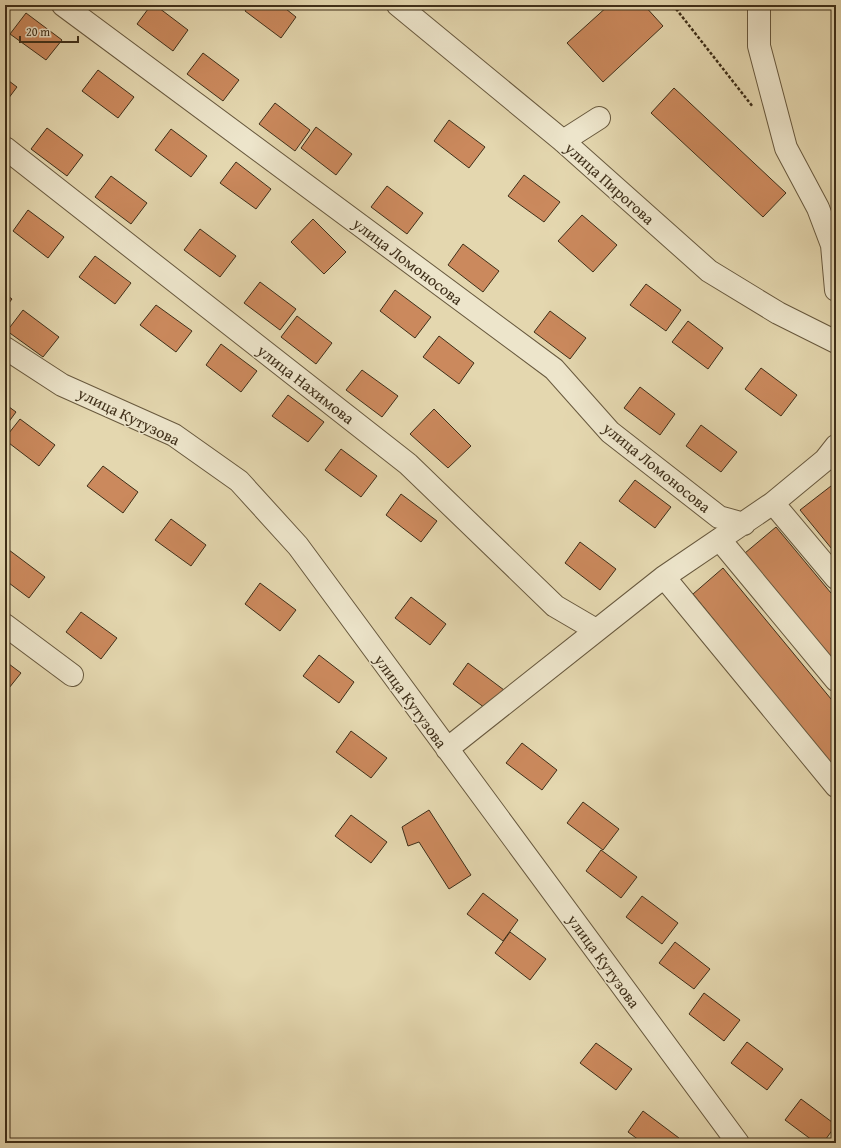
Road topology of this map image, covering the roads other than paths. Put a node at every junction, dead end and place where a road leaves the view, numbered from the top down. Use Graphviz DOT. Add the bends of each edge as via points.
graph roads {
  1 [pos="63,5"];
  2 [pos="398,5"];
  3 [pos="759,5"];
  4 [pos="599,118"];
  5 [pos="563,141"];
  6 [pos="5,148"];
  7 [pos="836,290"];
  8 [pos="836,342"];
  9 [pos="5,348"];
  10 [pos="832,459"];
  11 [pos="773,503"];
  12 [pos="744,524"];
  13 [pos="720,540"];
  14 [pos="664,578"];
  15 [pos="836,578"];
  16 [pos="5,625"];
  17 [pos="596,630"];
  18 [pos="72,675"];
  19 [pos="836,680"];
  20 [pos="447,749"];
  21 [pos="836,786"];
  22 [pos="738,1143"];
  1 -- 12 [label="street, улица Ломоносова" via="554,369 610,432 719,517"];
  2 -- 5 [label="street, улица Пирогова"];
  3 -- 7 [label="street" via="759,46 786,148 818,208 832,245"];
  4 -- 5 [label="street"];
  5 -- 8 [label="street, улица Пирогова" via="709,271 778,313"];
  6 -- 17 [label="street, улица Нахимова" via="408,464 555,606"];
  9 -- 20 [label="street, улица Кутузова" via="62,384 174,435 239,481 298,546"];
  10 -- 11 [label="street"];
  11 -- 12 [label="street"];
  11 -- 15 [label="street"];
  12 -- 13 [label="street"];
  13 -- 14 [label="street"];
  13 -- 19 [label="street"];
  14 -- 17 [label="street"];
  14 -- 21 [label="street"];
  16 -- 18 [label="street"];
  17 -- 20 [label="street"];
  20 -- 22 [label="street, улица Кутузова"];
}
